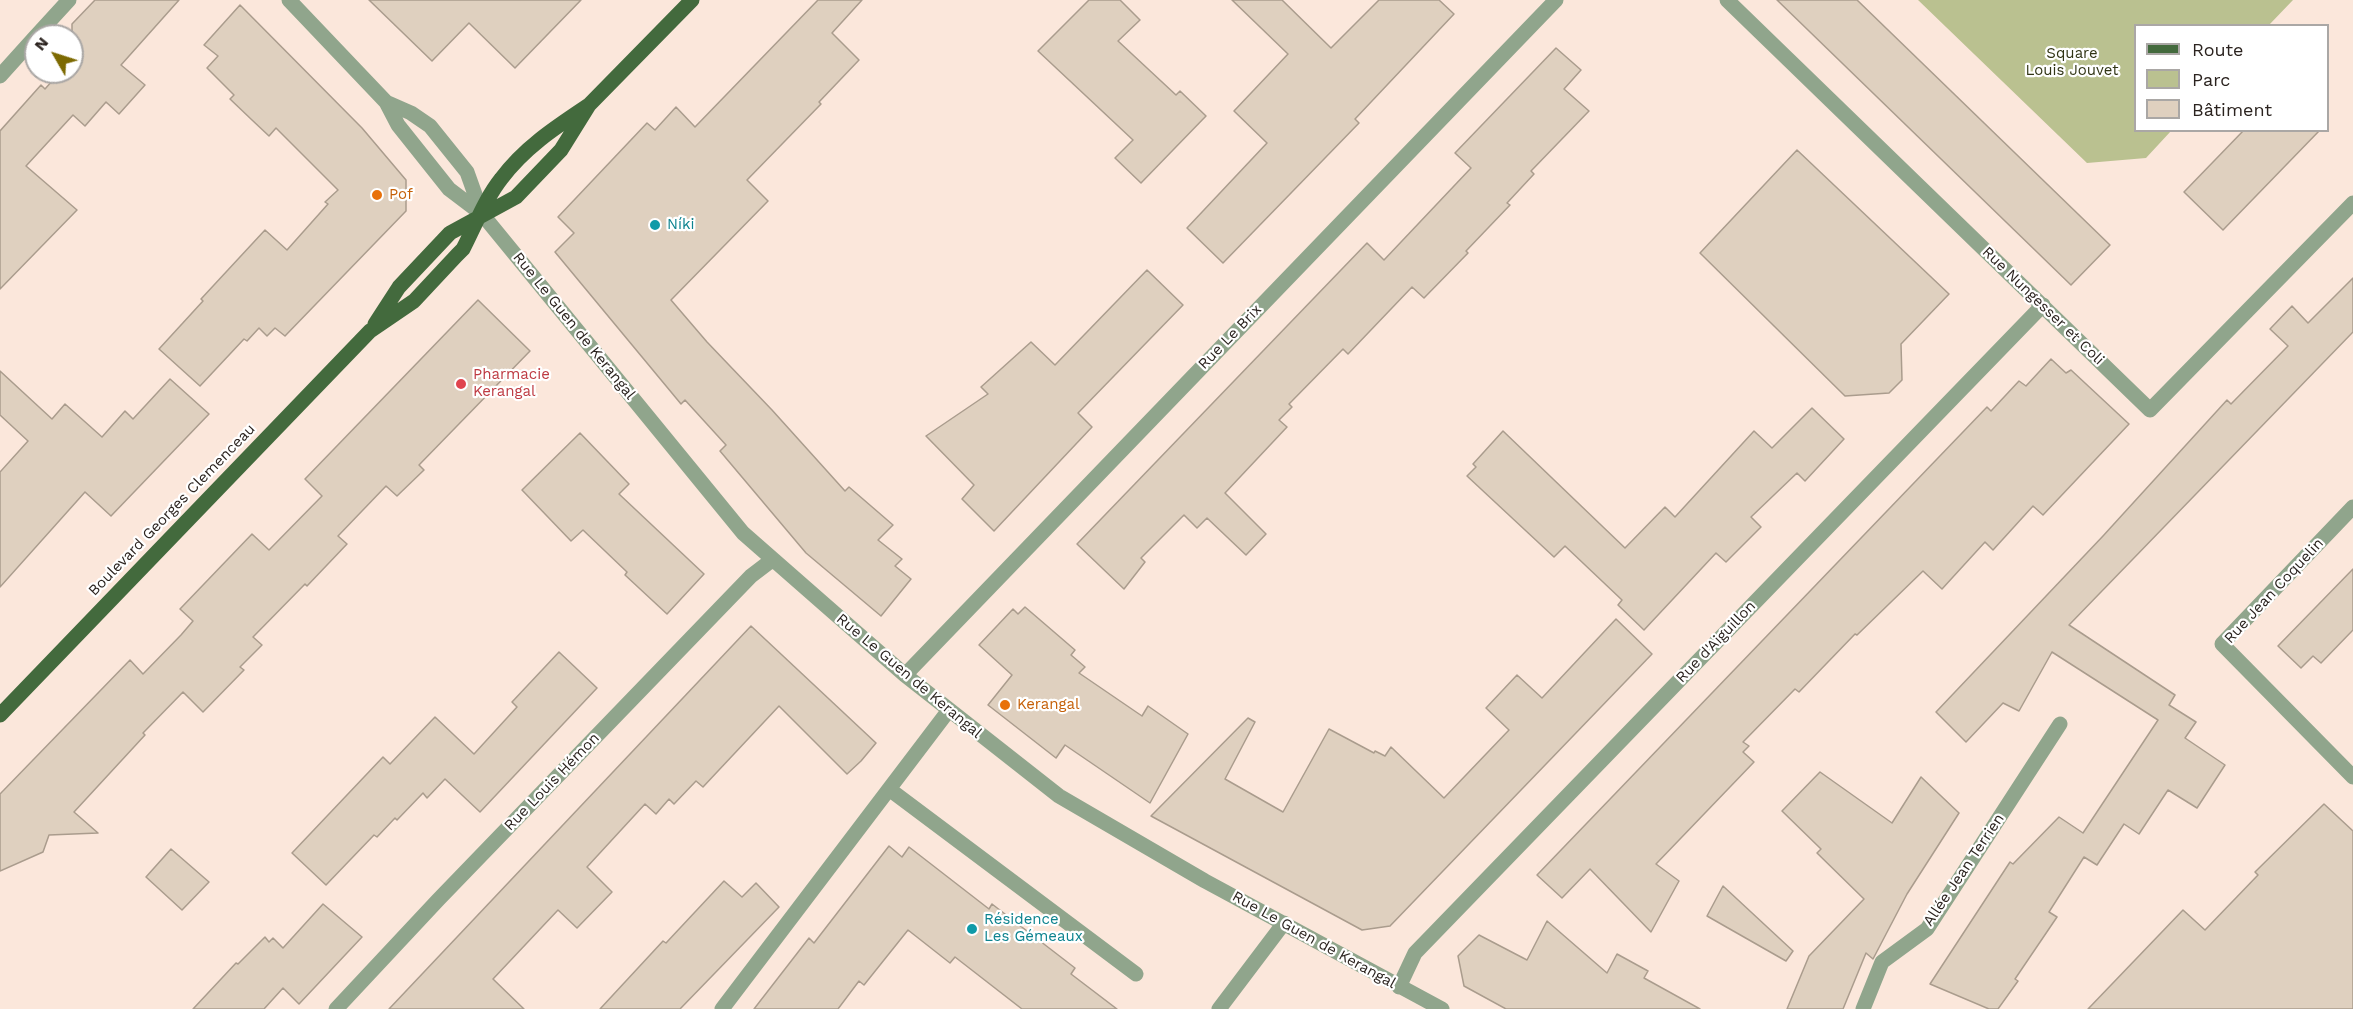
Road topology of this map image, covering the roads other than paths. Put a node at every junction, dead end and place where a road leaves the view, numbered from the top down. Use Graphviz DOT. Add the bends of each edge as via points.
graph roads {
  1 [pos="69,0"];
  2 [pos="290,0"];
  3 [pos="692,0"];
  4 [pos="1556,0"];
  5 [pos="1727,0"];
  6 [pos="47,24"];
  7 [pos="24,49"];
  8 [pos="0,76"];
  9 [pos="386,102"];
  10 [pos="590,105"];
  11 [pos="2353,203"];
  12 [pos="482,214"];
  13 [pos="2043,305"];
  14 [pos="370,331"];
  15 [pos="2353,507"];
  16 [pos="772,560"];
  17 [pos="905,675"];
  18 [pos="949,710"];
  19 [pos="0,715"];
  20 [pos="2060,724"];
  21 [pos="2353,777"];
  22 [pos="889,789"];
  23 [pos="1284,923"];
  24 [pos="1136,974"];
  25 [pos="1399,987"];
  26 [pos="336,1009"];
  27 [pos="722,1009"];
  28 [pos="1219,1009"];
  29 [pos="1442,1009"];
  30 [pos="1863,1009"];
  1 -- 6 [label="street"];
  2 -- 9 [label="street, Rue Le Guen de Kerangal"];
  3 -- 10 [label="main road, Boulevard Georges Clemenceau"];
  4 -- 17 [label="street, Rue Le Brix"];
  5 -- 13 [label="street, Rue Nungesser et Coli"];
  7 -- 8 [label="street"];
  9 -- 12 [label="street, Rue Le Guen de Kerangal" via="398,125 449,189"];
  9 -- 12 [label="street, Rue Le Guen de Kerangal" via="430,126 467,172"];
  10 -- 12 [label="main road, Boulevard Georges Clemenceau" via="545,133 500,180"];
  10 -- 12 [label="main road, Boulevard Georges Clemenceau" via="561,150 516,197"];
  11 -- 13 [label="street, Rue Nungesser et Coli" via="2150,410"];
  12 -- 14 [label="main road, Boulevard Georges Clemenceau" via="450,233 433,250 399,287"];
  12 -- 14 [label="main road, Boulevard Georges Clemenceau" via="464,249 414,301"];
  12 -- 16 [label="street, Rue Le Guen de Kerangal" via="743,533"];
  13 -- 25 [label="street, Rue d'Aiguillon" via="1415,953"];
  14 -- 19 [label="main road, Boulevard Georges Clemenceau"];
  15 -- 21 [label="street, Rue Jean Coquelin" via="2222,644"];
  16 -- 17 [label="street, Rue Le Guen de Kerangal"];
  16 -- 26 [label="street, Rue Louis Hémon" via="751,576"];
  17 -- 18 [label="street, Rue Le Guen de Kerangal"];
  18 -- 22 [label="street"];
  18 -- 23 [label="street, Rue Le Guen de Kerangal" via="1059,796"];
  20 -- 30 [label="street, Allée Jean Terrien" via="1927,929 1882,962"];
  22 -- 24 [label="street"];
  22 -- 27 [label="street"];
  23 -- 25 [label="street, Rue Le Guen de Kerangal"];
  23 -- 28 [label="street"];
  25 -- 29 [label="street, Rue Le Guen de Kerangal"];
}
